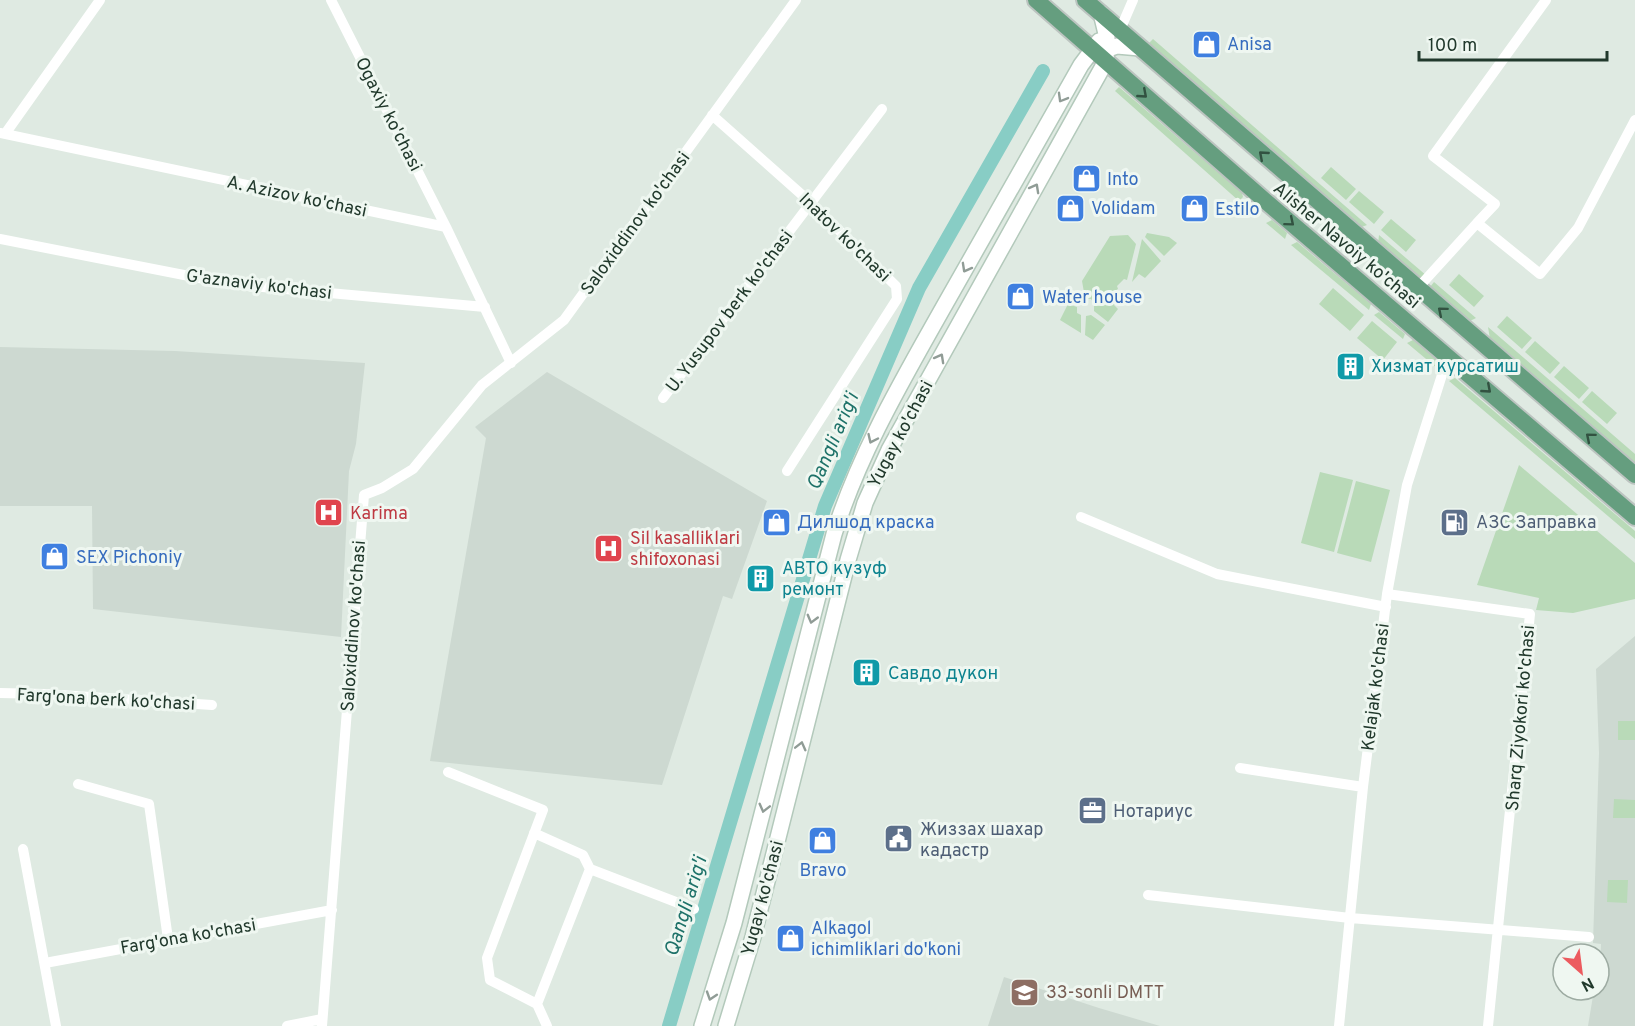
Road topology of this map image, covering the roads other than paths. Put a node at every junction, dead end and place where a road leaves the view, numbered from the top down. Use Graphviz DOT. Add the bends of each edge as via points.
graph roads {
  1 [pos="100,0"];
  2 [pos="331,0"];
  3 [pos="796,0"];
  4 [pos="1036,0"];
  5 [pos="1085,0"];
  6 [pos="1133,0"];
  7 [pos="1546,0"];
  8 [pos="1108,37"];
  9 [pos="1119,72"];
  10 [pos="1097,76"];
  11 [pos="882,108"];
  12 [pos="712,115"];
  13 [pos="1635,120"];
  14 [pos="3,133"];
  15 [pos="810,202"];
  16 [pos="1477,223"];
  17 [pos="446,227"];
  18 [pos="0,239"];
  19 [pos="1417,290"];
  20 [pos="484,307"];
  21 [pos="1448,356"];
  22 [pos="511,363"];
  23 [pos="663,399"];
  24 [pos="787,471"];
  25 [pos="1635,475"];
  26 [pos="1635,517"];
  27 [pos="1082,518"];
  28 [pos="1387,594"];
  29 [pos="1386,607"];
  30 [pos="0,693"];
  31 [pos="212,705"];
  32 [pos="1240,768"];
  33 [pos="448,772"];
  34 [pos="78,784"];
  35 [pos="1362,787"];
  36 [pos="534,834"];
  37 [pos="23,849"];
  38 [pos="590,869"];
  39 [pos="1148,894"];
  40 [pos="694,909"];
  41 [pos="332,910"];
  42 [pos="1350,918"];
  43 [pos="1500,930"];
  44 [pos="1588,937"];
  45 [pos="168,939"];
  46 [pos="45,963"];
  47 [pos="537,1004"];
  48 [pos="322,1023"];
  49 [pos="56,1026"];
  50 [pos="287,1026"];
  51 [pos="547,1026"];
  52 [pos="702,1026"];
  53 [pos="726,1026"];
  54 [pos="1339,1026"];
  55 [pos="1488,1026"];
  1 -- 14 [label="street"];
  2 -- 17 [label="street, Ogaxiy ko'chasi"];
  3 -- 12 [label="street, Saloxiddinov ko'chasi"];
  4 -- 8 [label="main road, Alisher Navoiy ko'chasi"];
  5 -- 8 [label="main road, Alisher Navoiy ko'chasi"];
  6 -- 8 [label="street"];
  7 -- 16 [label="street" via="1433,156 1495,204"];
  8 -- 9 [label="main road, Alisher Navoiy ko'chasi"];
  8 -- 10 [label="main road, Yugay ko'chasi"];
  19 -- 8 [label="main road, Alisher Navoiy ko'chasi, one-way" via="1140,48"];
  8 -- 52 [label="main road, Yugay ko'chasi, one-way" via="1082,63 915,359 848,494 834,534 734,923"];
  9 -- 10 [label="main road" via="1107,70"];
  9 -- 21 [label="main road, Alisher Navoiy ko'chasi, one-way"];
  53 -- 10 [label="main road, Yugay ko'chasi, one-way" via="753,937 865,503 889,450"];
  11 -- 15 [label="street, U. Yusupov berk ko'chasi"];
  12 -- 15 [label="street, Inatov ko'chasi"];
  12 -- 22 [label="street, Saloxiddinov ko'chasi" via="564,320"];
  13 -- 16 [label="street" via="1578,228 1540,274"];
  14 -- 17 [label="street, A. Azizov ko'chasi"];
  15 -- 23 [label="street, U. Yusupov berk ko'chasi"];
  15 -- 24 [label="street, Inatov ko'chasi" via="896,286 897,299"];
  16 -- 19 [label="street"];
  17 -- 20 [label="street"];
  18 -- 20 [label="street, G'aznaviy ko'chasi" via="230,284"];
  25 -- 19 [label="main road, Alisher Navoiy ko'chasi, one-way"];
  20 -- 22 [label="street"];
  21 -- 26 [label="main road, Alisher Navoiy ko'chasi, one-way"];
  21 -- 28 [label="street, Kelajak ko'chasi" via="1407,485"];
  22 -- 41 [label="street, Saloxiddinov ko'chasi" via="482,385 413,469 363,495"];
  27 -- 29 [label="street" via="1217,574"];
  28 -- 29 [label="street, Kelajak ko'chasi"];
  28 -- 43 [label="street, Sharq Ziyokori ko'chasi" via="1530,614"];
  29 -- 35 [label="street, Kelajak ko'chasi"];
  30 -- 31 [label="street, Farg'ona berk ko'chasi"];
  32 -- 35 [label="street"];
  33 -- 36 [label="street" via="543,810"];
  34 -- 45 [label="street" via="149,804"];
  35 -- 42 [label="street, Kelajak ko'chasi"];
  36 -- 38 [label="street" via="583,855"];
  36 -- 47 [label="street" via="487,958 490,980"];
  37 -- 46 [label="street"];
  38 -- 40 [label="street"];
  38 -- 47 [label="street"];
  39 -- 42 [label="street"];
  41 -- 45 [label="street, Farg'ona ko'chasi"];
  41 -- 48 [label="street, Saloxiddinov ko'chasi"];
  42 -- 43 [label="street"];
  42 -- 54 [label="street, Kelajak ko'chasi"];
  43 -- 44 [label="street"];
  43 -- 55 [label="street, Sharq Ziyokori ko'chasi"];
  45 -- 46 [label="street, Farg'ona ko'chasi"];
  46 -- 49 [label="street"];
  47 -- 51 [label="street"];
  48 -- 50 [label="street"];
}
